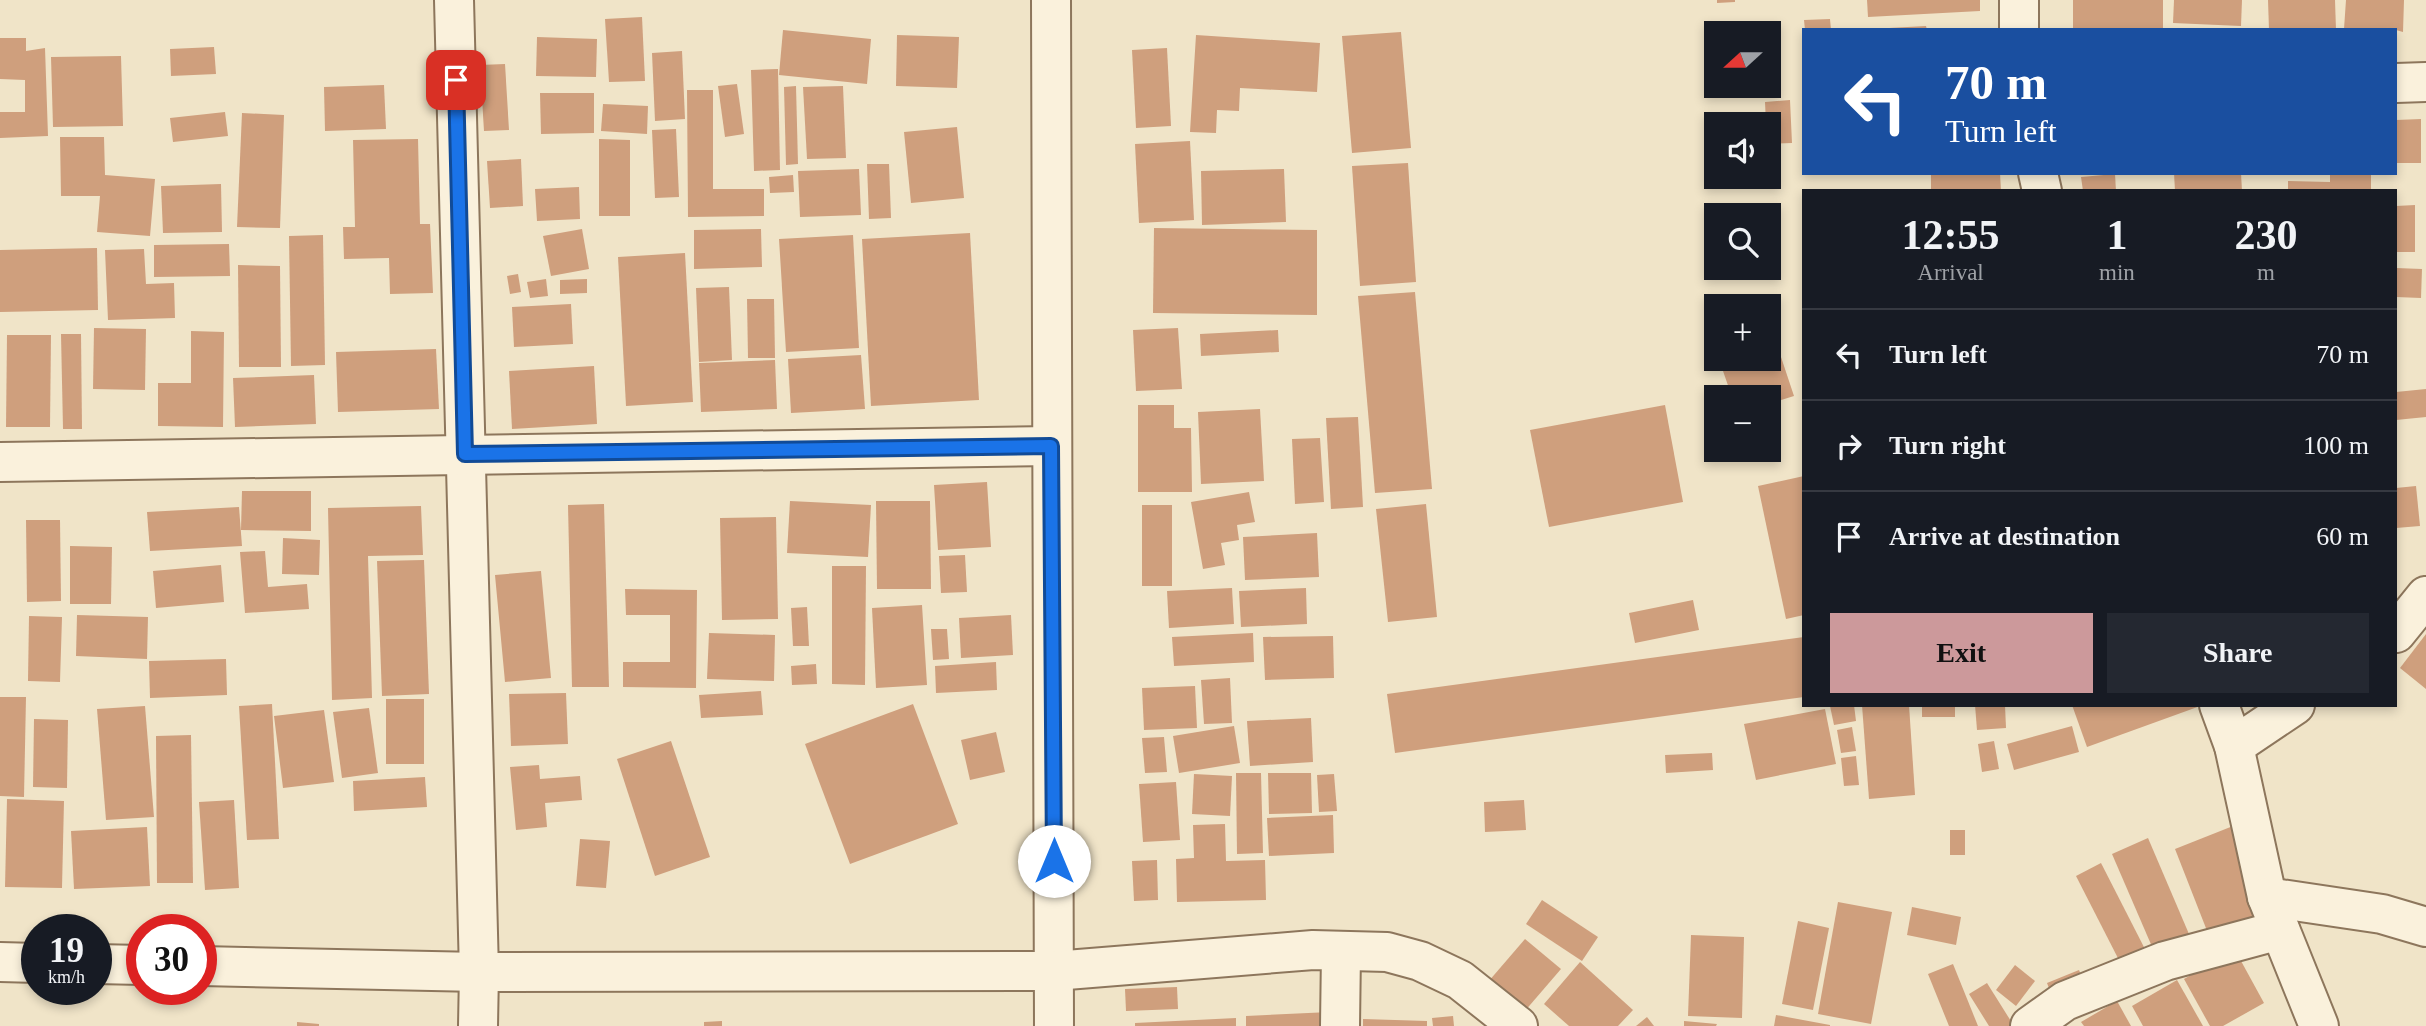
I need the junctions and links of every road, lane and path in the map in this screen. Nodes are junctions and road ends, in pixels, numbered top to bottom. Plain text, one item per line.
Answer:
1 (454, 0) edge
2 (1051, 0) edge
3 (2019, 0) edge
4 (2020, 28) edge
5 (2426, 82) edge
6 (2397, 83) edge
7 (1051, 446) junction
8 (465, 454) junction
9 (0, 462) edge
10 (2426, 596) edge
11 (2397, 632) edge
12 (2220, 707) edge
13 (2292, 707) edge
14 (2234, 746) junction
15 (2273, 913) junction
16 (2426, 927) edge
17 (1341, 952) junction
18 (0, 962) edge
19 (21, 963) edge
20 (217, 967) edge
21 (1054, 971) junction
22 (479, 972) junction
23 (478, 1026) edge
24 (1054, 1026) edge
25 (1340, 1026) edge
26 (1518, 1026) edge
27 (2030, 1026) edge
28 (2319, 1026) edge

1 - 8 street
2 - 7 street
3 - 4 street
5 - 6 street
7 - 8 street
7 - 21 street
8 - 9 street
8 - 22 street
10 - 11 street
12 - 14 street
13 - 14 street
14 - 15 street
15 - 16 street
15 - 27 street
15 - 28 street
17 - 21 street
17 - 25 street
17 - 26 street
18 - 19 street
20 - 22 street
21 - 22 street
21 - 24 street
22 - 23 street

